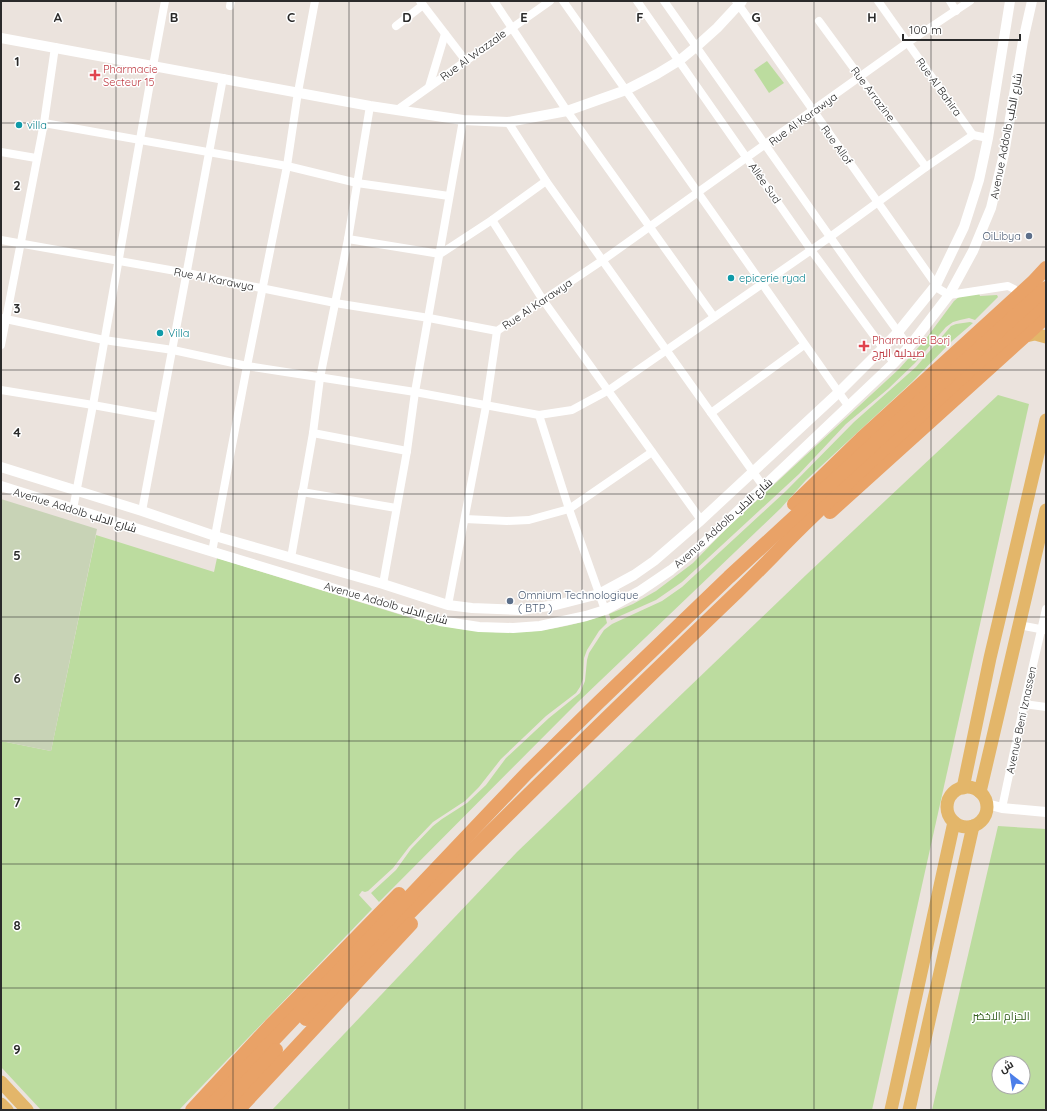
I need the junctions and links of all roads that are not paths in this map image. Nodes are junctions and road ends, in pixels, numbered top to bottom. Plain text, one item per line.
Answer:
1 (166, 1) edge
2 (314, 1) edge
3 (494, 1) edge
4 (550, 1) edge
5 (563, 1) edge
6 (637, 1) edge
7 (664, 1) edge
8 (878, 1) edge
9 (950, 1) edge
10 (970, 1) edge
11 (1010, 1) edge
12 (1032, 1) edge
13 (739, 2) edge
14 (422, 3) edge
15 (956, 11) junction
16 (819, 21) dead end
17 (396, 26) dead end
18 (512, 27) junction
19 (445, 34) junction
20 (1, 38) edge
21 (907, 44) junction
22 (696, 46) junction
23 (55, 47) junction
24 (680, 60) junction
25 (466, 61) junction
26 (152, 66) junction
27 (860, 77) junction
28 (223, 78) junction
29 (429, 86) junction
30 (626, 90) junction
31 (298, 92) junction
32 (370, 106) junction
33 (397, 110) junction
34 (567, 111) junction
35 (813, 112) junction
36 (463, 120) junction
37 (508, 122) junction
38 (44, 123) junction
39 (973, 135) junction
40 (988, 138) junction
41 (140, 140) junction
42 (766, 145) junction
43 (1, 152) edge
44 (210, 153) junction
45 (36, 158) junction
46 (747, 158) junction
47 (287, 166) junction
48 (926, 167) junction
49 (546, 181) junction
50 (358, 183) junction
51 (698, 192) junction
52 (449, 196) junction
53 (878, 202) junction
54 (492, 220) junction
55 (650, 226) junction
56 (830, 237) junction
57 (348, 239) junction
58 (1, 240) edge
59 (21, 244) junction
60 (811, 250) junction
61 (440, 254) junction
62 (603, 260) junction
63 (118, 261) junction
64 (1046, 268) edge
65 (188, 273) junction
66 (761, 284) junction
67 (936, 285) junction
68 (262, 288) junction
69 (1046, 288) edge
70 (1019, 294) junction
71 (949, 295) junction
72 (543, 300) junction
73 (1046, 301) edge
74 (335, 303) junction
75 (714, 317) junction
76 (1046, 317) edge
77 (429, 318) junction
78 (3, 319) edge
79 (497, 331) junction
80 (898, 332) junction
81 (1026, 336) junction
82 (1046, 337) edge
83 (104, 340) junction
84 (1, 344) edge
85 (804, 345) junction
86 (909, 347) junction
87 (883, 348) junction
88 (173, 350) junction
89 (666, 351) junction
90 (894, 363) junction
91 (247, 366) junction
92 (320, 378) junction
93 (1, 390) edge
94 (608, 390) junction
95 (415, 392) junction
96 (838, 393) junction
97 (93, 405) junction
98 (486, 406) junction
99 (849, 407) junction
100 (711, 413) junction
101 (539, 415) junction
102 (159, 417) junction
103 (1046, 420) edge
104 (312, 434) junction
105 (406, 451) junction
106 (652, 452) junction
107 (1, 467) edge
108 (752, 472) junction
109 (1, 486) edge
110 (763, 486) junction
111 (77, 490) junction
112 (302, 492) junction
113 (396, 508) junction
114 (72, 509) junction
115 (569, 509) junction
116 (1046, 510) edge
117 (142, 511) junction
118 (465, 519) junction
119 (701, 520) junction
120 (215, 536) junction
121 (212, 552) junction
122 (291, 558) junction
123 (729, 577) junction
124 (382, 584) junction
125 (738, 590) junction
126 (599, 594) junction
127 (448, 605) junction
128 (1046, 609) edge
129 (605, 610) junction
130 (1019, 625) junction
131 (1044, 630) edge
132 (1024, 704) junction
133 (1046, 707) edge
134 (963, 788) junction
135 (980, 792) junction
136 (987, 804) junction
137 (1002, 808) junction
138 (1046, 812) edge
139 (481, 821) junction
140 (954, 822) junction
141 (973, 826) junction
142 (492, 832) junction
143 (1, 1082) edge
144 (1, 1104) edge
145 (7, 1110) edge
146 (27, 1110) edge
147 (192, 1110) edge
148 (207, 1110) edge
149 (221, 1110) edge
150 (238, 1110) edge
151 (891, 1110) edge
152 (909, 1110) edge

1 - 26 street
2 - 31 street
3 - 18 street
4 - 18 street, Rue Al Wazzale
5 - 30 street
6 - 24 street, Allée Sud
7 - 22 street, Allée Sud
8 - 21 street, Rue Al Bahira
9 - 15 street
10 - 15 street, Rue Al Karawya
11 - 40 street, Avenue Addolb شارع الدلب
12 - 71 street, Avenue Addolb شارع الدلب
13 - 22 street
13 - 35 street, Rue Allof
14 - 17 street
14 - 19 street
15 - 21 street, Rue Al Karawya
16 - 27 street, Rue Arrazine
18 - 25 street, Rue Al Wazzale
18 - 34 street
19 - 25 street
19 - 29 street
20 - 23 street
21 - 27 street, Rue Al Karawya
21 - 39 street, Rue Al Bahira
22 - 24 street
22 - 42 street, Allée Sud
23 - 26 street
23 - 38 street
24 - 30 street
24 - 46 street, Allée Sud
25 - 29 street, Rue Al Wazzale
26 - 28 street
26 - 41 street
27 - 35 street, Rue Al Karawya
27 - 48 street, Rue Arrazine
28 - 31 street
28 - 44 street
29 - 33 street, Rue Al Wazzale
30 - 34 street
30 - 51 street
31 - 32 street
31 - 47 street
32 - 33 street
32 - 50 street
33 - 36 street
34 - 37 street
34 - 55 street
35 - 42 street, Rue Al Karawya
35 - 53 street, Rue Allof
36 - 37 street
36 - 52 street
37 - 49 street
38 - 41 street
38 - 45 street
39 - 40 street
39 - 48 street
40 - 67 street, Avenue Addolb شارع الدلب
41 - 44 street
41 - 63 street
42 - 46 street, Rue Al Karawya
42 - 56 street, Allée Sud
43 - 45 street
44 - 47 street
44 - 65 street
45 - 59 street
46 - 51 street, Rue Al Karawya
46 - 60 street, Allée Sud
47 - 50 street
47 - 68 street
48 - 53 street
49 - 54 street
49 - 62 street
50 - 52 street
50 - 57 street
51 - 55 street, Rue Al Karawya
51 - 66 street
52 - 61 street
53 - 56 street
53 - 67 street, Rue Allof
54 - 61 street
54 - 72 street
55 - 62 street, Rue Al Karawya
55 - 75 street
56 - 60 street
56 - 80 street, Allée Sud
57 - 61 street
57 - 74 street
58 - 59 street, Rue Al Karawya
59 - 63 street, Rue Al Karawya
59 - 78 street
60 - 66 street
60 - 87 street, Allée Sud
61 - 77 street
62 - 72 street, Rue Al Karawya
62 - 89 street
63 - 65 street, Rue Al Karawya
63 - 83 street
64 - 70 highway
65 - 68 street, Rue Al Karawya
65 - 88 street
66 - 75 street
66 - 85 street
67 - 71 street, Rue Allof
67 - 80 street, Avenue Addolb شارع الدلب
68 - 74 street, Rue Al Karawya
68 - 91 street
69 - 123 highway
70 - 71 street
70 - 123 highway
71 - 86 street, Avenue Addolb شارع الدلب
72 - 79 street, Rue Al Karawya
72 - 94 street
73 - 125 highway
74 - 77 street, Rue Al Karawya
74 - 92 street
75 - 89 street
76 - 81 highway
77 - 79 street, Rue Al Karawya
77 - 95 street
78 - 83 street
78 - 84 street
79 - 98 street
80 - 86 street, Allée Sud
80 - 87 street, Avenue Addolb شارع الدلب
81 - 82 main road
81 - 125 highway
83 - 88 street
83 - 97 street
85 - 96 street
85 - 100 street
86 - 90 street, Avenue Addolb شارع الدلب
87 - 90 street, Allée Sud
87 - 96 street, Avenue Addolb شارع الدلب
88 - 91 street
88 - 102 street
89 - 94 street
89 - 100 street
90 - 99 street, Avenue Addolb شارع الدلب
91 - 92 street
91 - 120 street
92 - 95 street
92 - 104 street
93 - 97 street
94 - 101 street
94 - 106 street
95 - 98 street
95 - 105 street
96 - 99 street
96 - 108 street, Avenue Addolb شارع الدلب
97 - 102 street
97 - 111 street
98 - 101 street
98 - 118 street
99 - 110 street, Avenue Addolb شارع الدلب
100 - 108 street
101 - 115 street
102 - 117 street
103 - 134 main road
104 - 105 street
104 - 112 street
105 - 113 street
106 - 115 street
106 - 119 street
107 - 111 street, Avenue Addolb شارع الدلب
108 - 110 street
108 - 119 street, Avenue Addolb شارع الدلب
109 - 114 street, Avenue Addolb شارع الدلب
110 - 129 street, Avenue Addolb شارع الدلب
111 - 114 street
111 - 117 street, Avenue Addolb شارع الدلب
112 - 113 street
112 - 122 street
113 - 124 street
114 - 121 street, Avenue Addolb شارع الدلب
115 - 118 street
115 - 126 street
116 - 130 main road
117 - 120 street, Avenue Addolb شارع الدلب
118 - 127 street
119 - 126 street, Avenue Addolb شارع الدلب
120 - 121 street
120 - 122 street, Avenue Addolb شارع الدلب
121 - 129 street, Avenue Addolb شارع الدلب
122 - 124 street, Avenue Addolb شارع الدلب
123 - 139 highway
124 - 127 street, Avenue Addolb شارع الدلب
125 - 142 highway
126 - 127 street, Avenue Addolb شارع الدلب
126 - 129 street
128 - 131 street, Avenue Beni Iznassen
130 - 131 street
130 - 135 main road
131 - 132 street, Avenue Beni Iznassen
132 - 133 street
132 - 137 street, Avenue Beni Iznassen
134 - 135 main road
134 - 140 main road
135 - 136 main road
136 - 137 street
136 - 141 main road
137 - 138 street
139 - 147 highway
139 - 148 highway
140 - 141 main road
140 - 151 main road
141 - 152 main road
142 - 149 highway
142 - 150 highway
143 - 146 main road
144 - 145 main road

